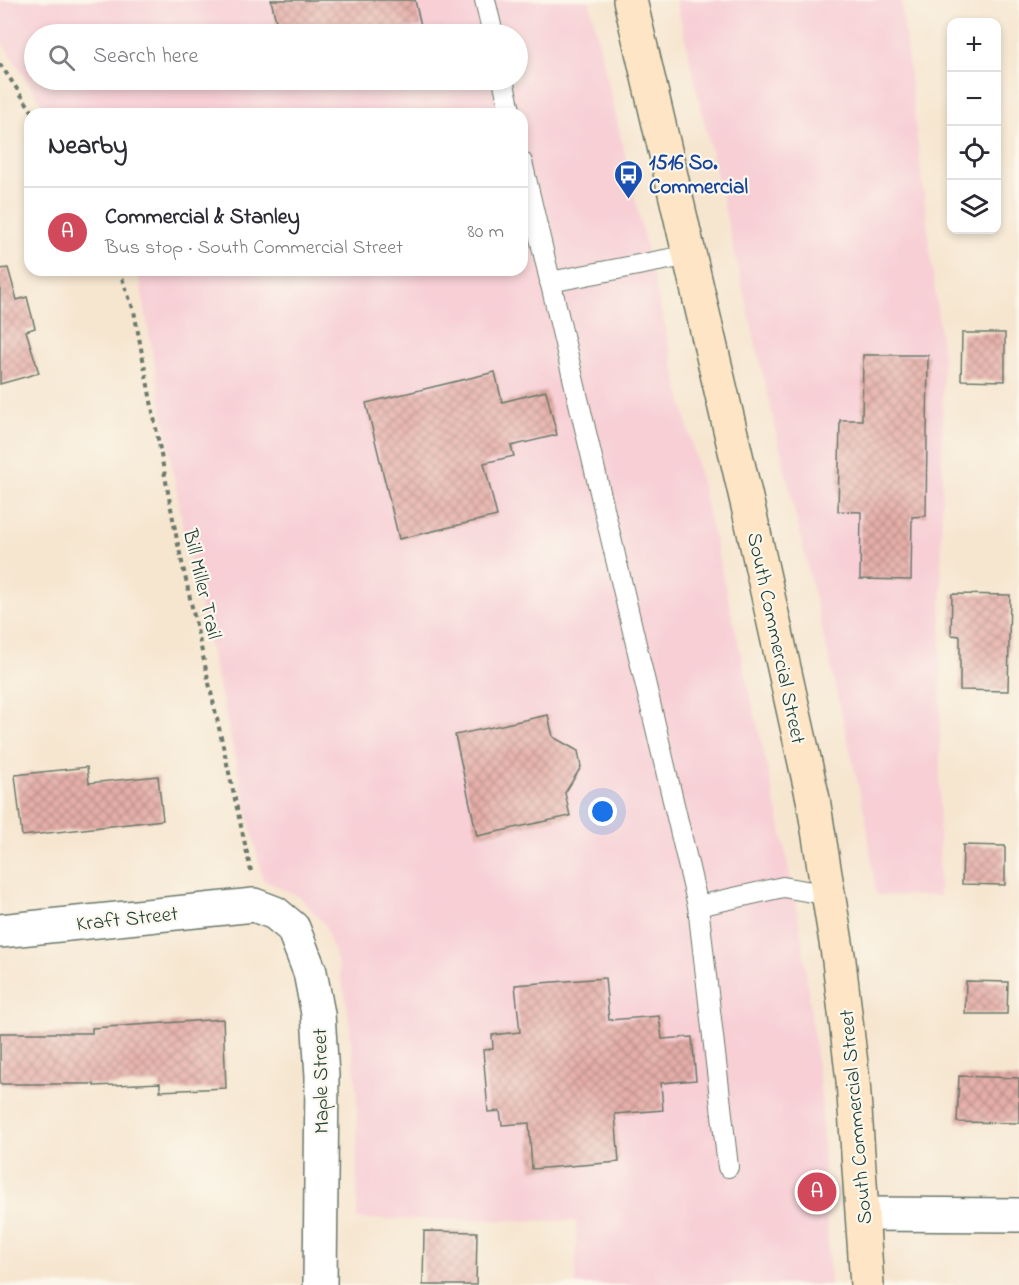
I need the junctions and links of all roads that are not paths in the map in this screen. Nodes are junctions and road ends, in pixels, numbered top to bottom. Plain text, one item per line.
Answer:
1 (485, 0) edge
2 (630, 0) edge
3 (491, 24) edge
4 (505, 90) edge
5 (510, 108) edge
6 (528, 188) edge
7 (690, 255) junction
8 (550, 282) junction
9 (829, 895) junction
10 (254, 905) joint
11 (698, 906) junction
12 (0, 931) edge
13 (728, 1167) dead end
14 (864, 1214) junction
15 (1019, 1215) edge
16 (320, 1285) edge
17 (867, 1285) edge

1 - 3 lane
2 - 7 main road, South Commercial Street
4 - 5 lane
6 - 8 lane
7 - 8 lane
7 - 9 main road, South Commercial Street
8 - 11 lane
9 - 11 lane
9 - 14 main road, South Commercial Street
10 - 12 street, Kraft Street
10 - 16 street, Maple Street
11 - 13 lane
14 - 15 street
14 - 17 main road, South Commercial Street

